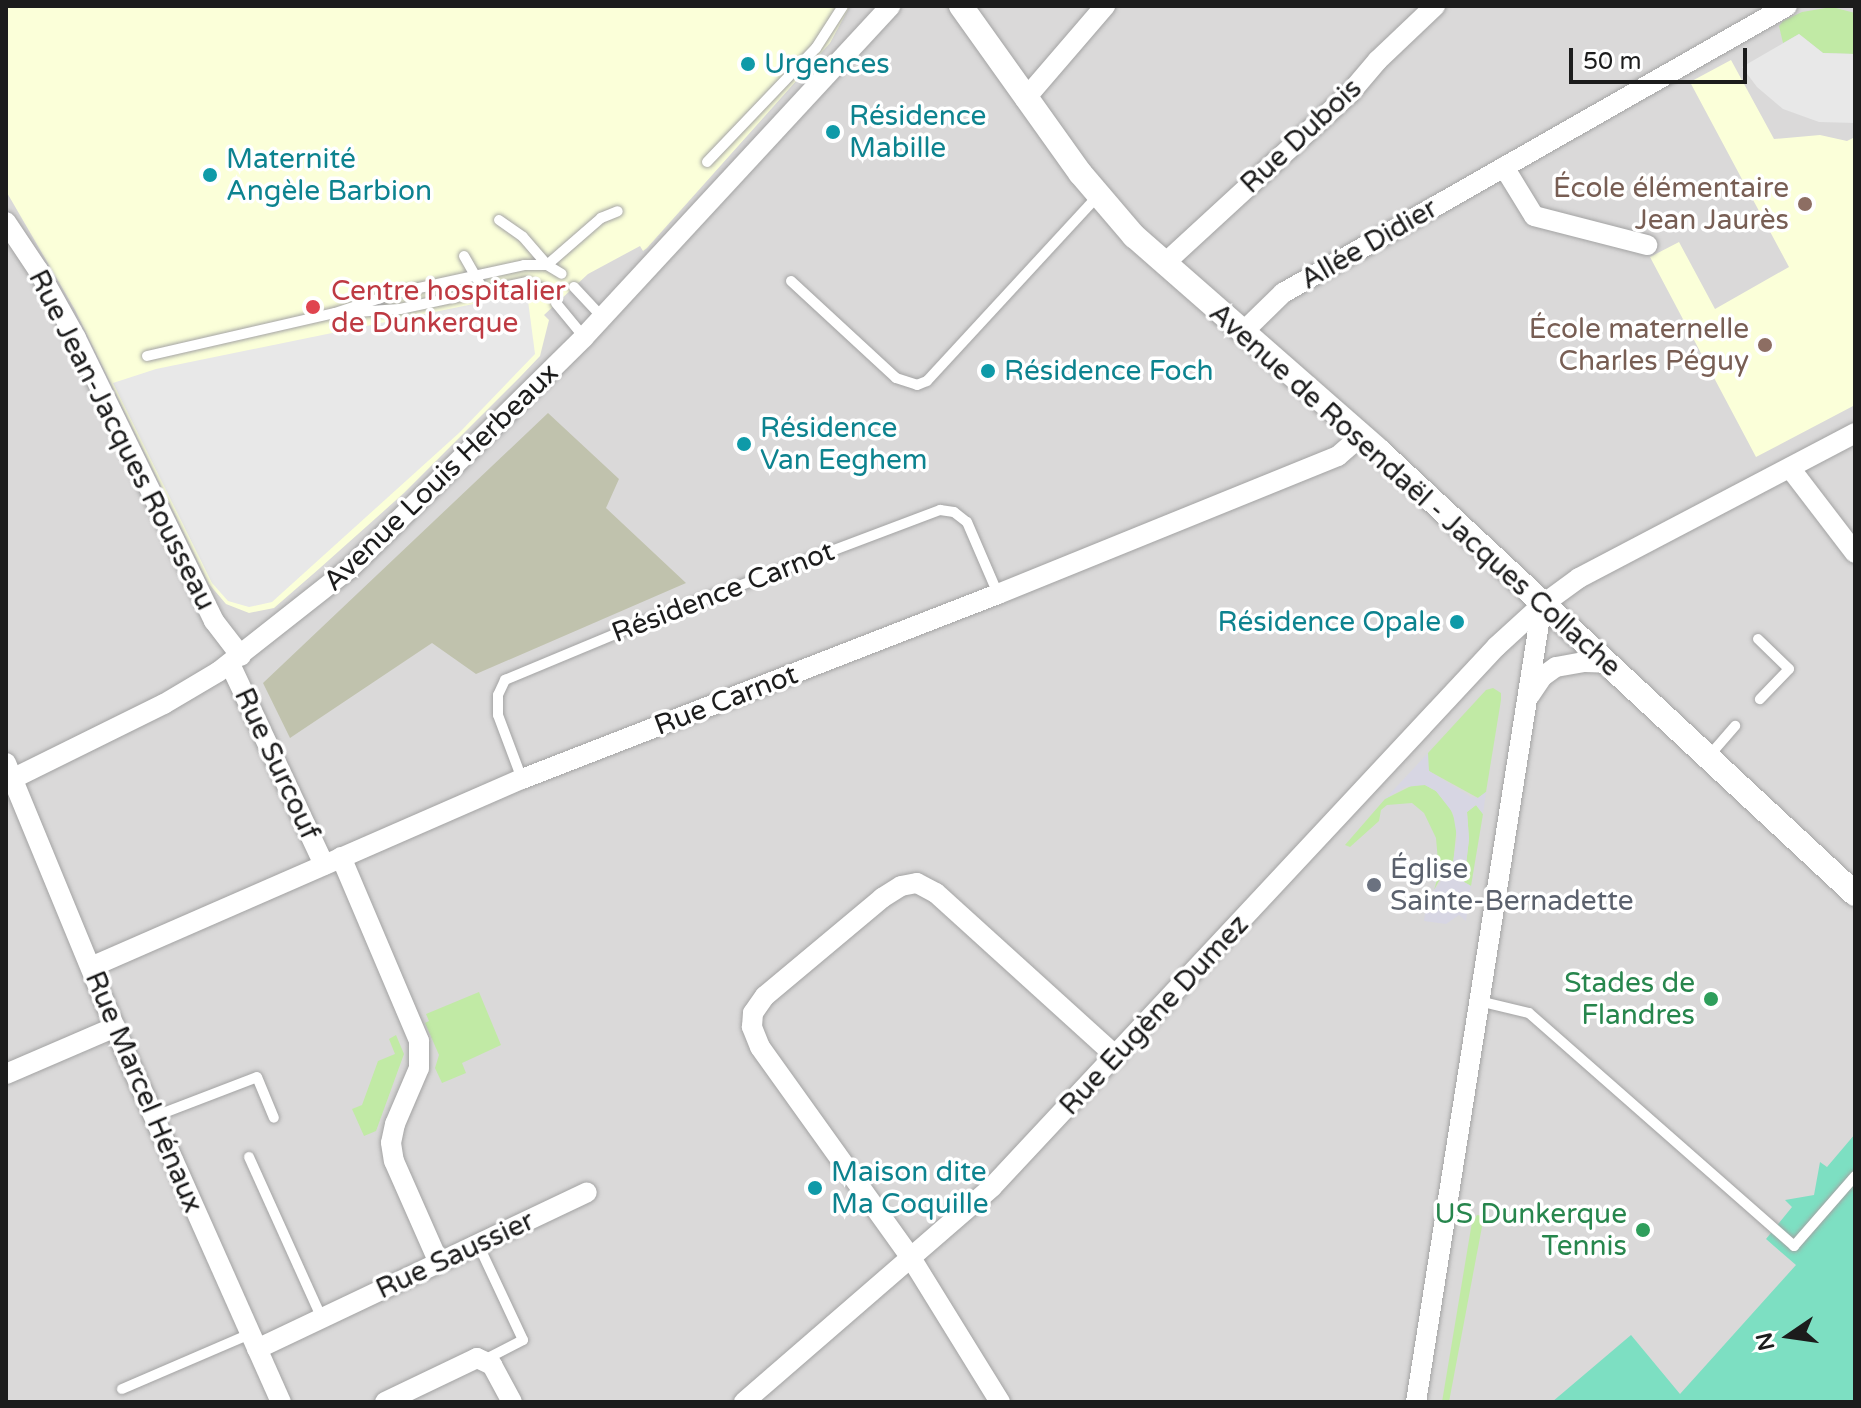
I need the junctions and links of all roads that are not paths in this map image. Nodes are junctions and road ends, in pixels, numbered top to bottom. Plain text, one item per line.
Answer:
1 (843, 6) edge
2 (950, 6) edge
3 (961, 6) edge
4 (1105, 6) edge
5 (1435, 6) edge
6 (1787, 6) edge
7 (883, 11) edge
8 (999, 64) junction
9 (1025, 99) junction
10 (707, 162) dead end
11 (1504, 167) junction
12 (1098, 196) junction
13 (618, 211) dead end
14 (499, 220) dead end
15 (6, 222) edge
16 (1647, 245) dead end
17 (464, 256) dead end
18 (1164, 264) junction
19 (547, 265) junction
20 (562, 274) dead end
21 (474, 276) junction
22 (791, 281) dead end
23 (574, 287) dead end
24 (545, 290) dead end
25 (484, 291) junction
26 (556, 303) dead end
27 (335, 313) junction
28 (603, 318) junction
29 (1243, 332) junction
30 (584, 337) junction
31 (147, 356) dead end
32 (1855, 433) edge
33 (1361, 436) junction
34 (1790, 468) junction
35 (1855, 553) edge
36 (998, 594) junction
37 (1542, 605) junction
38 (1758, 639) dead end
39 (236, 660) junction
40 (1608, 663) junction
41 (1760, 699) dead end
42 (1526, 702) junction
43 (1735, 726) dead end
44 (1707, 757) junction
45 (8, 775) edge
46 (522, 779) junction
47 (333, 861) junction
48 (1855, 894) edge
49 (91, 967) junction
50 (1479, 1001) junction
51 (115, 1027) junction
52 (1116, 1056) junction
53 (6, 1074) edge
54 (153, 1117) junction
55 (274, 1118) dead end
56 (249, 1157) dead end
57 (1855, 1176) edge
58 (587, 1192) dead end
59 (478, 1244) junction
60 (911, 1258) junction
61 (439, 1263) junction
62 (322, 1319) junction
63 (254, 1342) junction
64 (486, 1359) junction
65 (122, 1389) dead end
66 (281, 1402) edge
67 (385, 1402) edge
68 (512, 1402) edge
69 (744, 1402) edge
70 (1000, 1402) edge
71 (1416, 1402) edge

1 - 10 lane
2 - 8 street, Avenue de Rosendaël - Jacques Collache
3 - 8 street, Avenue de Rosendaël - Jacques Collache
4 - 9 street
5 - 18 street, Rue Dubois
6 - 11 street, Allée Didier
7 - 28 street, Avenue Louis Herbeaux
8 - 9 street, Avenue de Rosendaël - Jacques Collache
9 - 12 street, Avenue de Rosendaël - Jacques Collache
11 - 16 street
11 - 29 street, Allée Didier
12 - 18 street, Avenue de Rosendaël - Jacques Collache
12 - 22 lane
13 - 19 lane
14 - 19 lane
15 - 39 street, Rue Jean-Jacques Rousseau
17 - 21 lane
18 - 29 street, Avenue de Rosendaël - Jacques Collache
19 - 20 lane
19 - 21 lane
21 - 25 lane
21 - 27 lane
23 - 28 lane
24 - 25 lane
25 - 27 lane
26 - 30 lane
27 - 31 lane
28 - 30 street, Avenue Louis Herbeaux
29 - 33 street, Avenue de Rosendaël - Jacques Collache
30 - 39 street, Avenue Louis Herbeaux
32 - 34 street, Rue Eugène Dumez
33 - 36 street, Rue Carnot
33 - 37 street, Avenue de Rosendaël - Jacques Collache
34 - 35 street
34 - 37 street, Rue Eugène Dumez
36 - 46 street, Rue Carnot
36 - 46 lane, Résidence Carnot
37 - 40 street, Avenue de Rosendaël - Jacques Collache
37 - 42 street
37 - 52 street, Rue Eugène Dumez
38 - 41 lane
39 - 45 street, Avenue Louis Herbeaux
39 - 47 street, Rue Surcouf
40 - 42 street
40 - 44 street, Avenue de Rosendaël - Jacques Collache
42 - 50 street
43 - 44 lane
44 - 48 street, Avenue de Rosendaël - Jacques Collache
45 - 49 street, Rue Marcel Hénaux
46 - 47 street, Rue Carnot
47 - 49 street, Rue Carnot
47 - 61 street, Rue Surcouf
49 - 51 street, Rue Marcel Hénaux
50 - 57 lane
50 - 71 street
51 - 53 street
51 - 54 street, Rue Marcel Hénaux
52 - 60 street, Rue Eugène Dumez
52 - 60 street
54 - 55 lane
54 - 63 street, Rue Marcel Hénaux
56 - 62 lane
58 - 59 street, Rue Saussier
59 - 61 street, Rue Saussier
59 - 64 lane
60 - 69 street, Rue Eugène Dumez
60 - 70 street
61 - 62 street, Rue Saussier
62 - 63 street, Rue Saussier
63 - 65 lane
63 - 66 street, Rue Marcel Hénaux
64 - 67 street
64 - 68 street

